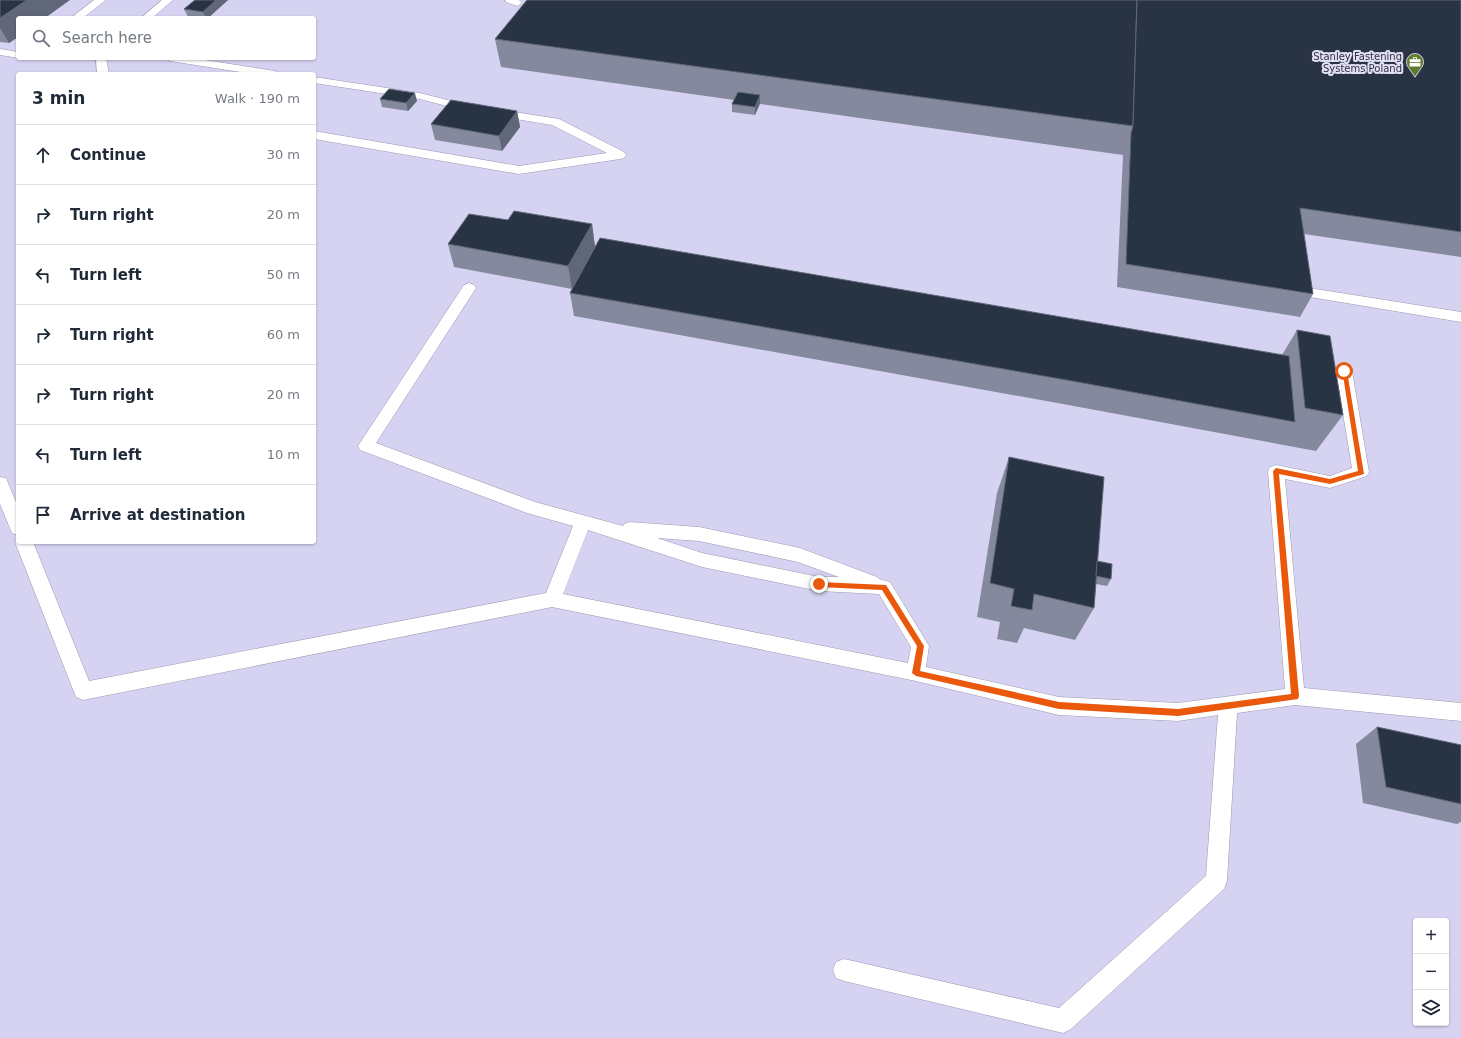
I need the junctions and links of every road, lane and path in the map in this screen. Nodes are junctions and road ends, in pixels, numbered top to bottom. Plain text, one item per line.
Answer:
1 (101, 0) edge
2 (168, 0) edge
3 (79, 16) edge
4 (148, 16) edge
5 (0, 52) edge
6 (16, 55) edge
7 (101, 60) edge
8 (183, 60) edge
9 (103, 72) edge
10 (262, 72) edge
11 (316, 80) edge
12 (316, 135) edge
13 (469, 288) dead end
14 (1309, 293) edge
15 (1461, 317) edge
16 (1344, 371) dead end
17 (0, 483) edge
18 (583, 522) junction
19 (16, 523) edge
20 (604, 527) junction
21 (25, 544) edge
22 (884, 587) junction
23 (552, 599) junction
24 (916, 673) junction
25 (1295, 696) junction
26 (1228, 706) junction
27 (1461, 712) edge
28 (844, 970) dead end

1 - 3 lane
2 - 4 lane
5 - 6 lane
7 - 9 lane
8 - 10 lane
11 - 12 lane
13 - 18 lane
14 - 15 lane
16 - 25 lane
17 - 19 lane
18 - 20 lane
18 - 23 lane
20 - 22 lane
20 - 22 lane
21 - 23 lane
22 - 24 lane
23 - 24 lane
24 - 26 lane
25 - 26 lane
25 - 27 lane
26 - 28 lane

